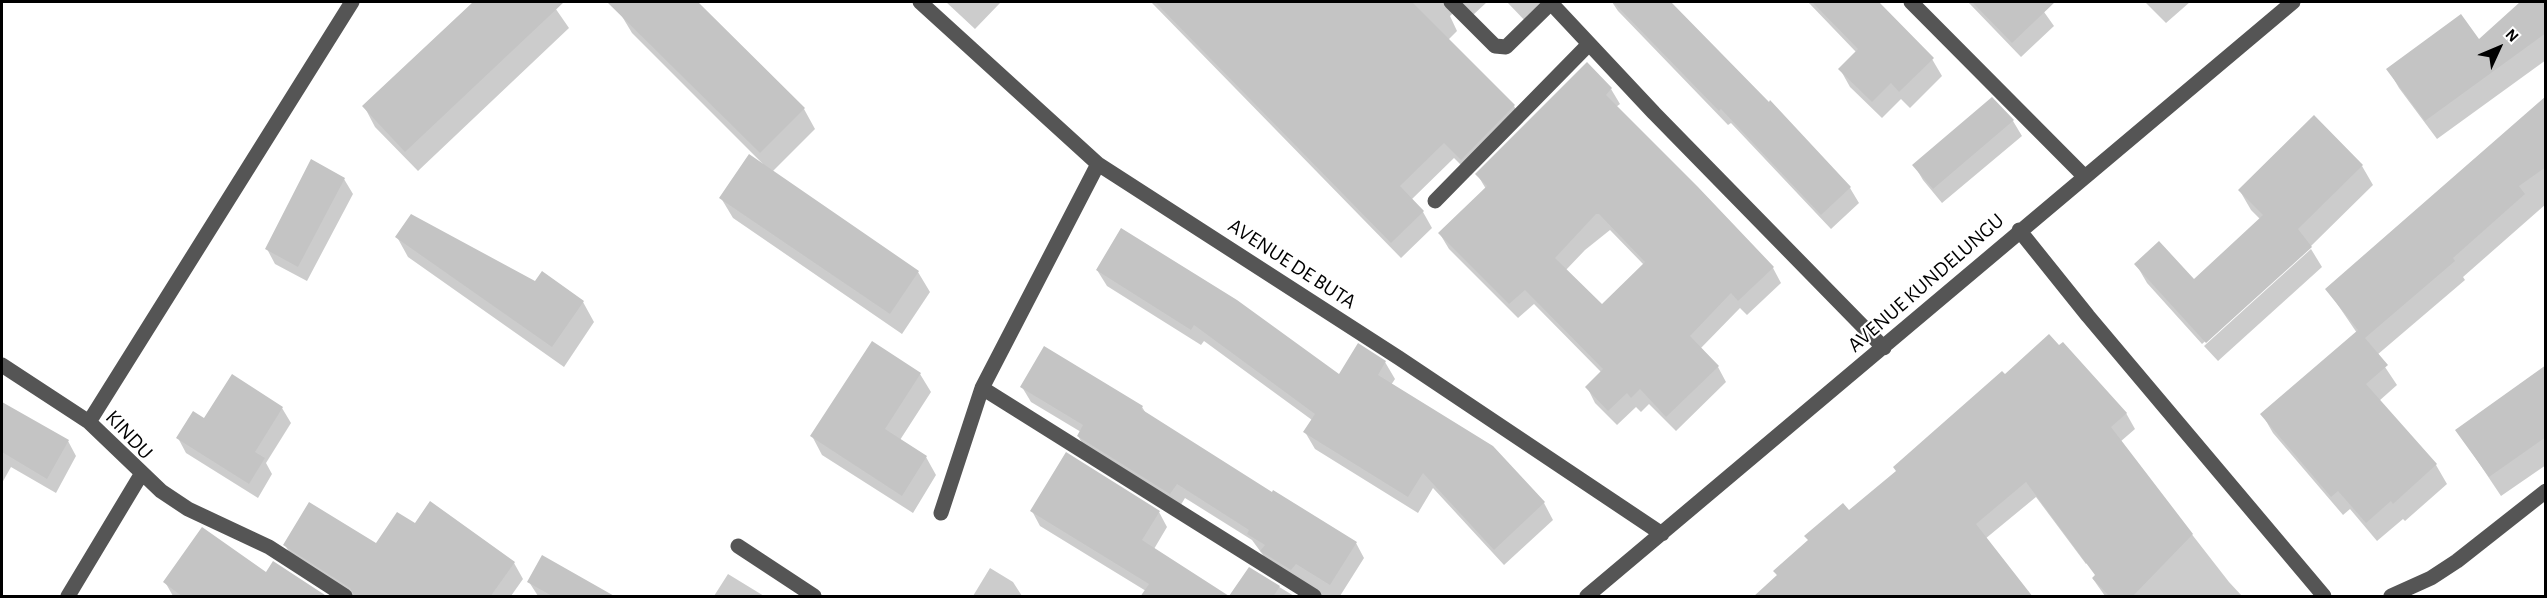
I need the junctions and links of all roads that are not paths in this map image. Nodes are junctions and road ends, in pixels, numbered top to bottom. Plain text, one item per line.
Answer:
1 (352, 2) edge
2 (920, 2) edge
3 (1450, 2) edge
4 (1551, 2) edge
5 (1911, 2) edge
6 (2293, 2) edge
7 (1589, 44) junction
8 (1098, 164) junction
9 (2084, 176) junction
10 (1435, 201) dead end
11 (2019, 230) junction
12 (1884, 348) junction
13 (2, 365) edge
14 (982, 388) junction
15 (89, 422) junction
16 (142, 473) junction
17 (2546, 491) edge
18 (941, 513) dead end
19 (1662, 534) junction
20 (738, 546) dead end
21 (68, 597) edge
22 (345, 597) edge
23 (814, 597) edge
24 (1314, 597) edge
25 (1587, 597) edge
26 (2324, 597) edge
27 (2391, 597) edge

1 - 15 street
2 - 8 street, AVENUE DE BUTA
3 - 4 street
4 - 7 street
5 - 9 street
6 - 9 street, AVENUE KUNDELUNGU
7 - 10 street
7 - 12 street
8 - 14 street
8 - 19 street, AVENUE DE BUTA
9 - 11 street, AVENUE KUNDELUNGU
11 - 12 street, AVENUE KUNDELUNGU
11 - 26 street
12 - 19 street, AVENUE KUNDELUNGU
13 - 15 street, KINDU
14 - 18 street
14 - 24 street
15 - 16 street, KINDU
16 - 21 street, KINDU
16 - 22 street
17 - 27 street
19 - 25 street, AVENUE KUNDELUNGU
20 - 23 street

